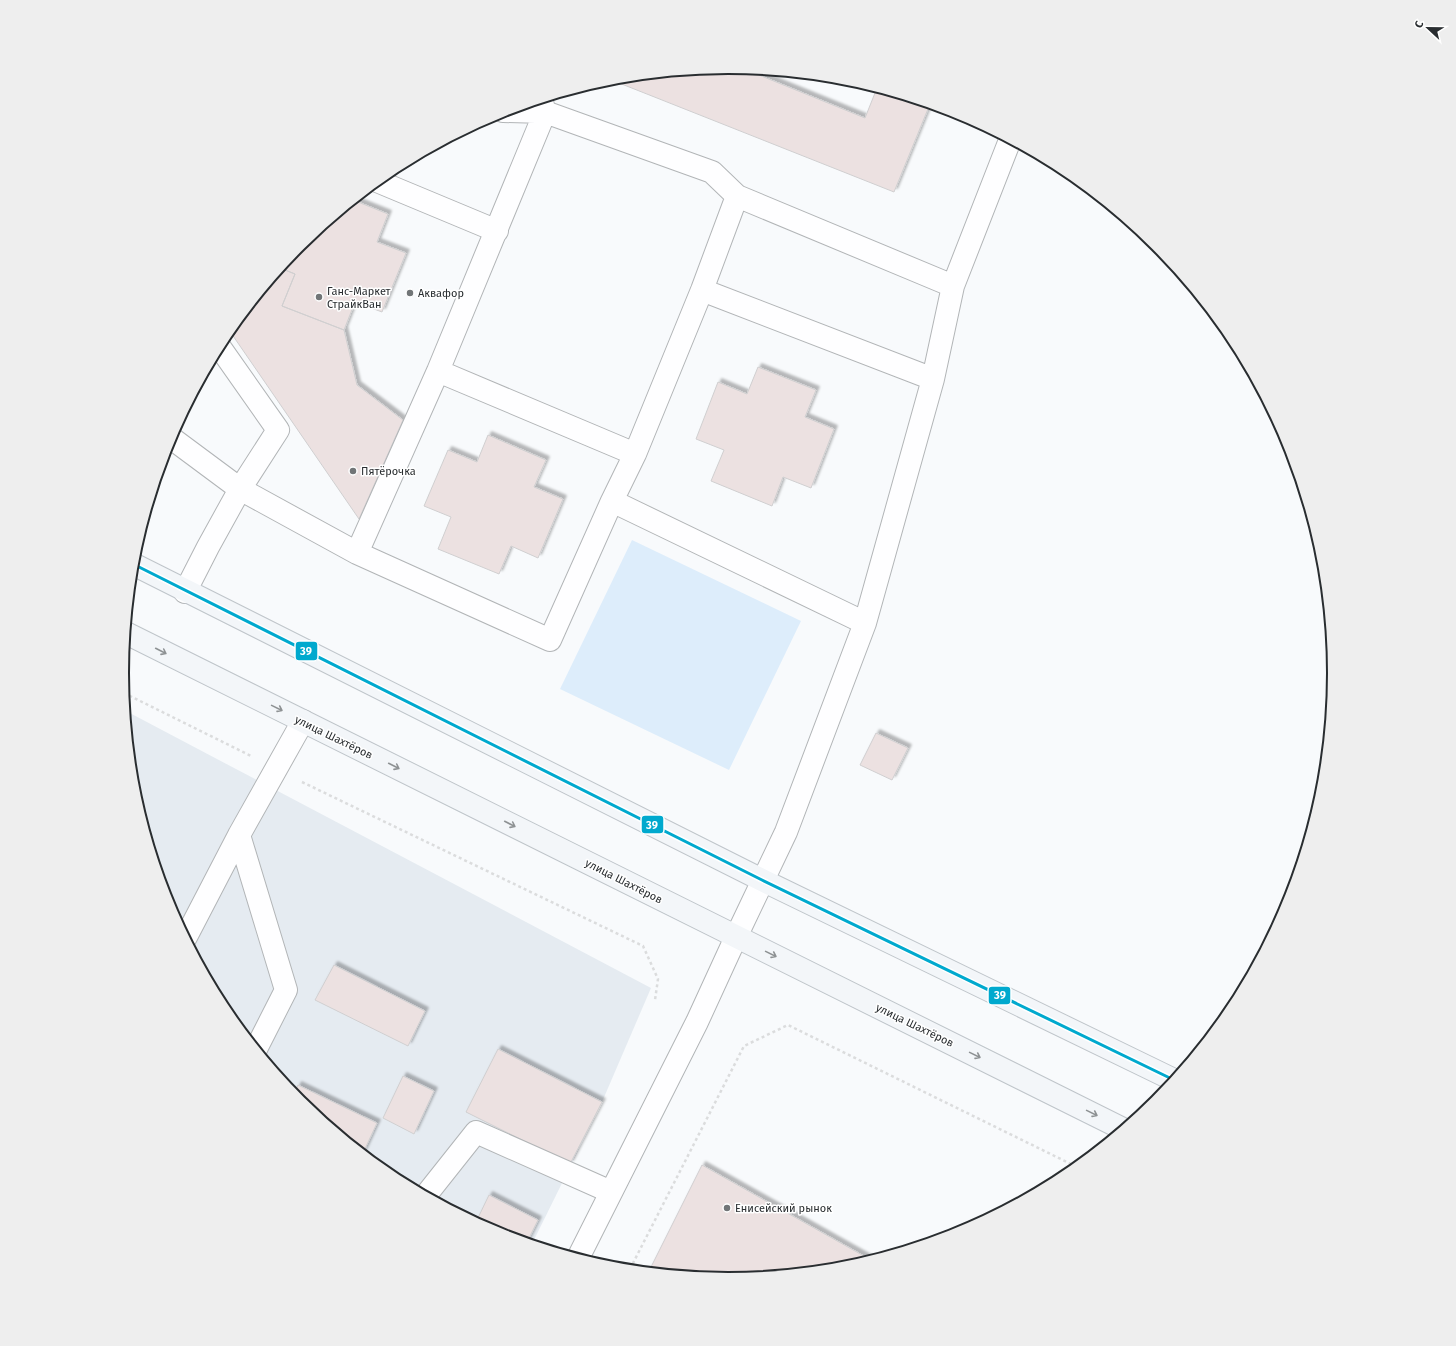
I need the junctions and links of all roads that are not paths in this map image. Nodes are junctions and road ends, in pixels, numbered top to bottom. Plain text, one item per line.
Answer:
1 (543, 106) edge
2 (531, 107) edge
3 (1008, 144) edge
4 (383, 184) edge
5 (737, 196) junction
6 (497, 231) junction
7 (953, 286) junction
8 (702, 290) junction
9 (223, 351) edge
10 (438, 371) junction
11 (933, 379) junction
12 (176, 442) edge
13 (635, 454) junction
14 (240, 489) junction
15 (612, 501) junction
16 (357, 553) junction
17 (139, 567) edge
18 (185, 592) junction
19 (865, 623) junction
20 (130, 635) edge
21 (303, 721) junction
22 (239, 835) junction
23 (762, 880) junction
24 (189, 933) edge
25 (736, 937) junction
26 (258, 1044) edge
27 (1169, 1078) edge
28 (1118, 1127) edge
29 (428, 1192) edge
30 (611, 1192) junction
31 (580, 1254) edge

1 - 2 street
1 - 5 street
1 - 6 street
3 - 7 street
4 - 6 street
5 - 7 street
5 - 8 street
6 - 10 street
7 - 11 street
8 - 11 street
8 - 13 street
9 - 14 street
10 - 13 street
10 - 16 street
11 - 19 street
12 - 14 street
13 - 15 street
14 - 16 street
14 - 18 street
15 - 16 street
15 - 19 street
17 - 18 main road
18 - 23 main road
19 - 23 street
20 -> 21 main road, улица Шахтёров
21 - 22 street
21 -> 25 main road, улица Шахтёров
22 - 24 street
22 - 26 street
23 - 25 street
23 - 27 main road
25 -> 28 main road, улица Шахтёров
25 - 30 street
29 - 30 street
30 - 31 street

